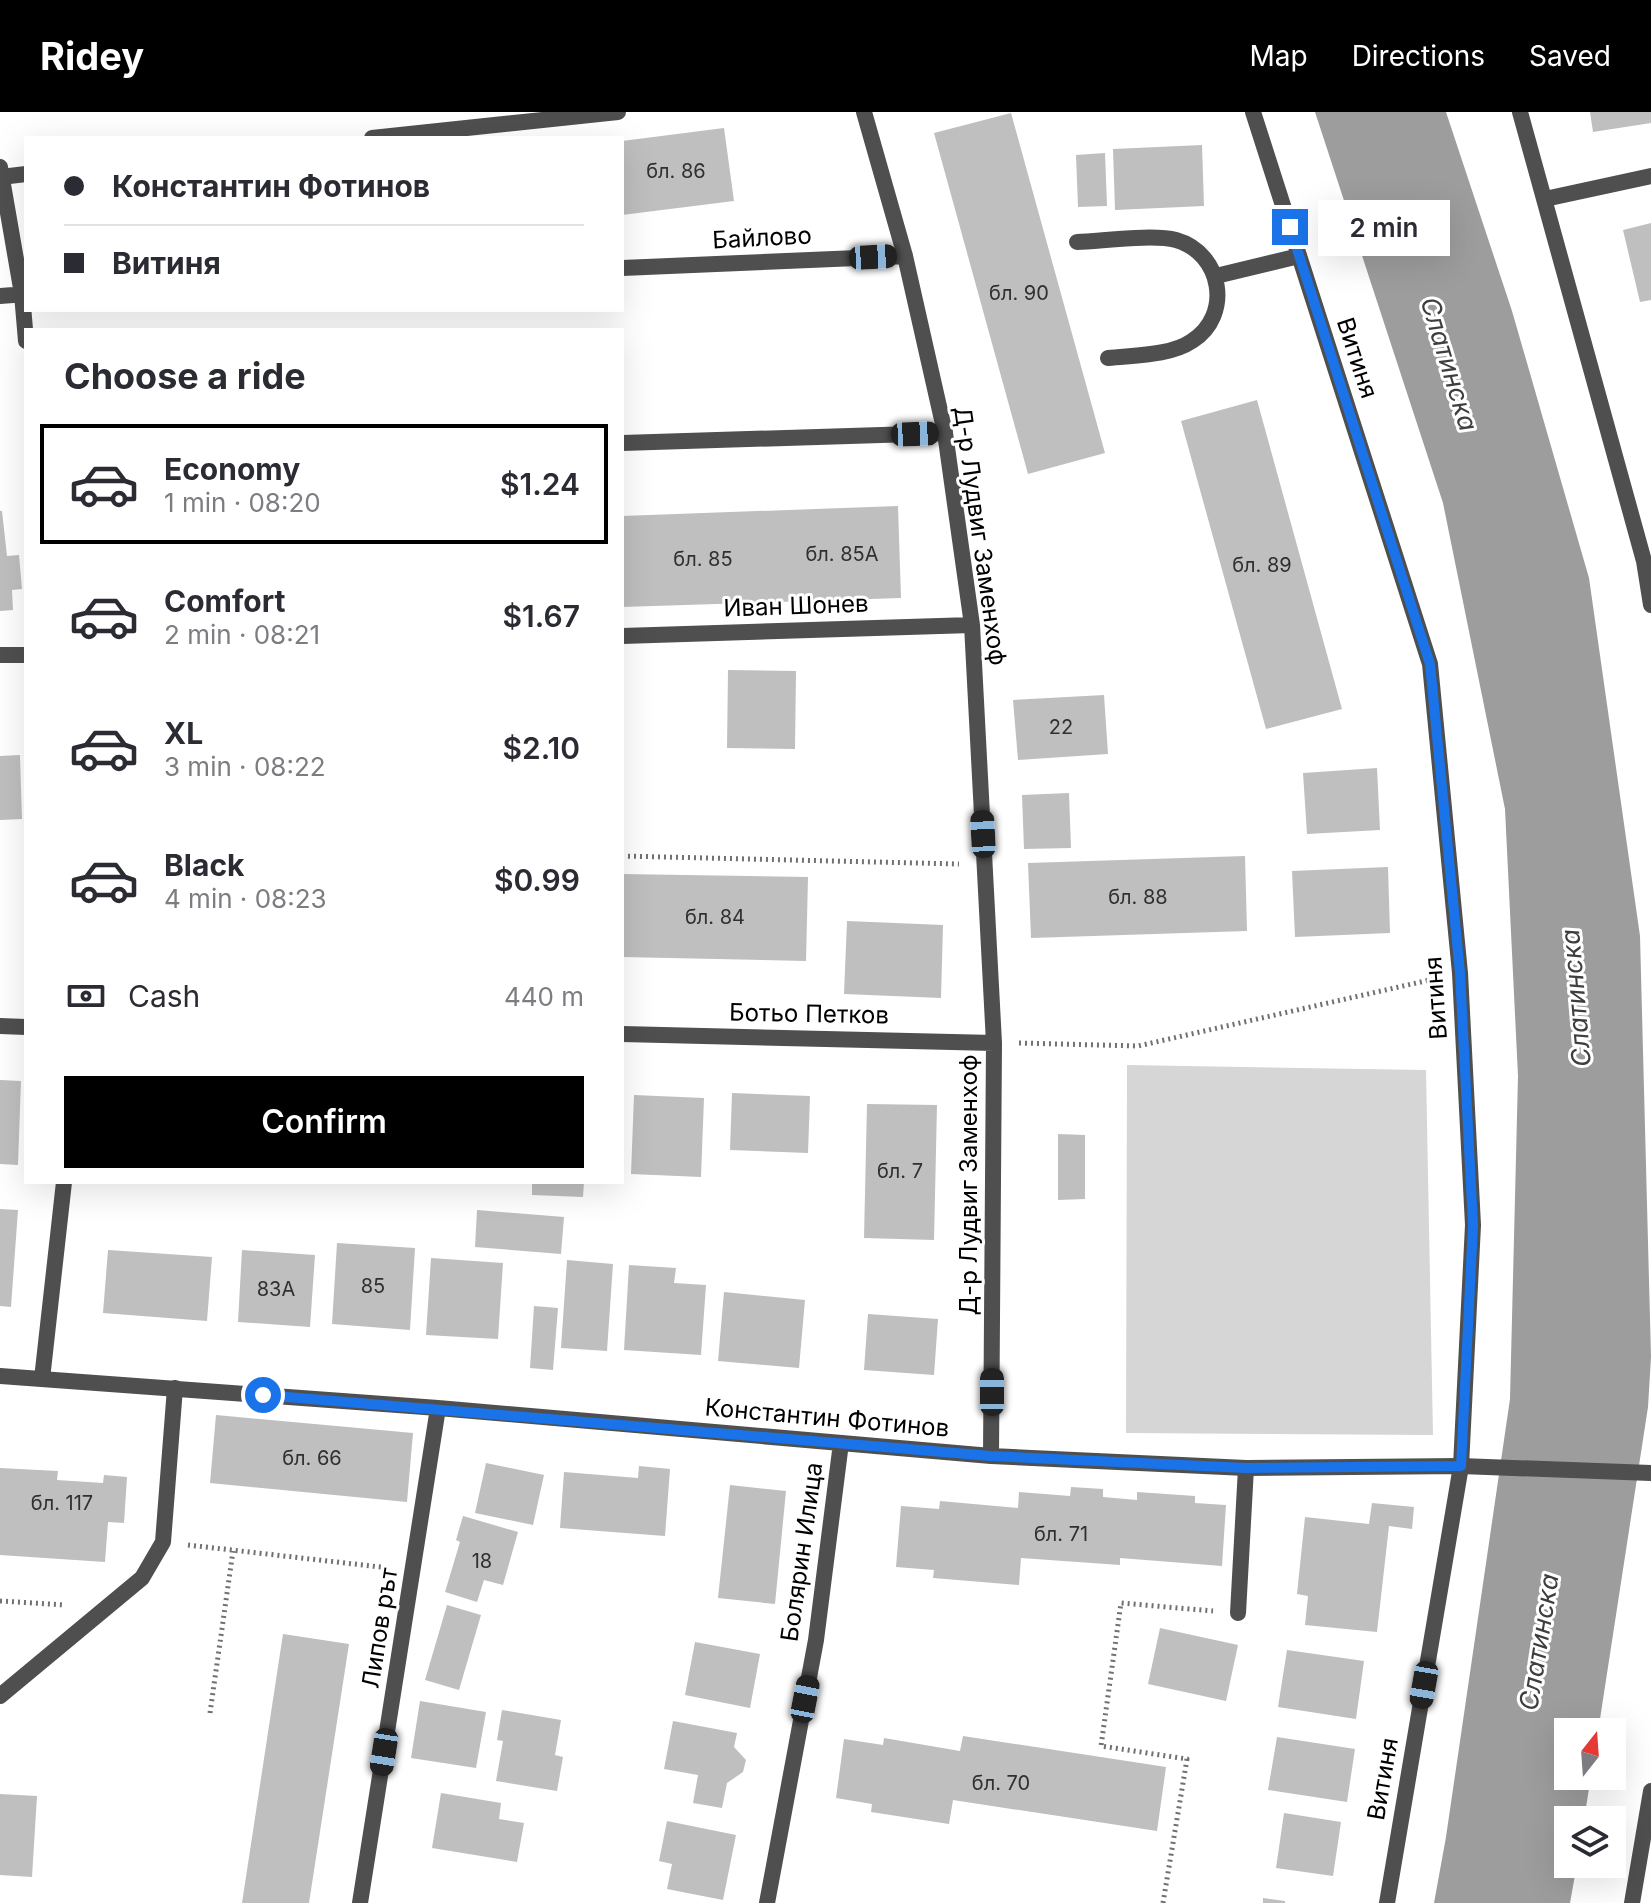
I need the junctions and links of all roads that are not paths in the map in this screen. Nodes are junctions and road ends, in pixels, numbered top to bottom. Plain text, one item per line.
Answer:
1 (618, 112) edge
2 (864, 112) edge
3 (1253, 112) edge
4 (1520, 112) edge
5 (391, 136) edge
6 (1, 172) edge
7 (24, 174) edge
8 (1651, 176) edge
9 (1545, 199) junction
10 (1077, 242) dead end
11 (905, 256) junction
12 (1299, 256) junction
13 (624, 268) edge
14 (1216, 276) junction
15 (24, 294) edge
16 (0, 296) edge
17 (1108, 358) dead end
18 (945, 433) junction
19 (624, 443) edge
20 (1648, 560) edge
21 (1651, 605) edge
22 (972, 625) junction
23 (624, 636) edge
24 (0, 655) edge
25 (24, 655) edge
26 (0, 1026) edge
27 (24, 1027) edge
28 (624, 1034) edge
29 (994, 1043) junction
30 (64, 1184) edge
31 (0, 1376) edge
32 (42, 1379) junction
33 (175, 1388) junction
34 (438, 1408) junction
35 (841, 1443) junction
36 (991, 1456) junction
37 (1461, 1466) junction
38 (1246, 1468) junction
39 (1650, 1473) edge
40 (1238, 1613) road end
41 (0, 1696) edge
42 (1651, 1791) edge
43 (360, 1903) edge
44 (767, 1903) edge
45 (1387, 1903) edge
46 (1632, 1903) edge

1 - 5 street
2 - 11 street, Д-р Лудвиг Заменхоф
3 - 12 street, Витиня
4 - 9 street
6 - 7 street
6 - 15 street
8 - 9 street
9 - 20 street
10 - 14 street
11 - 13 street, Байлово
11 - 18 street, Д-р Лудвиг Заменхоф
12 - 14 street
12 - 37 street, Витиня
14 - 17 street
15 - 16 street
18 - 19 street
18 - 22 street, Д-р Лудвиг Заменхоф
20 - 21 street
22 - 23 street, Иван Шонев
22 - 29 street, Д-р Лудвиг Заменхоф
24 - 25 street
26 - 27 street
28 - 29 street, Ботьо Петков
29 - 36 street, Д-р Лудвиг Заменхоф
30 - 32 street
31 - 32 street, Константин Фотинов
32 - 33 street, Константин Фотинов
33 - 34 street, Константин Фотинов
33 - 41 street
34 - 35 street, Константин Фотинов
34 - 43 street, Липов рът
35 - 36 street, Константин Фотинов
35 - 44 street, Болярин Илица
36 - 38 street, Константин Фотинов
37 - 38 street, Константин Фотинов
37 - 39 street, Константин Фотинов
37 - 45 street, Витиня
38 - 40 street
42 - 46 street

